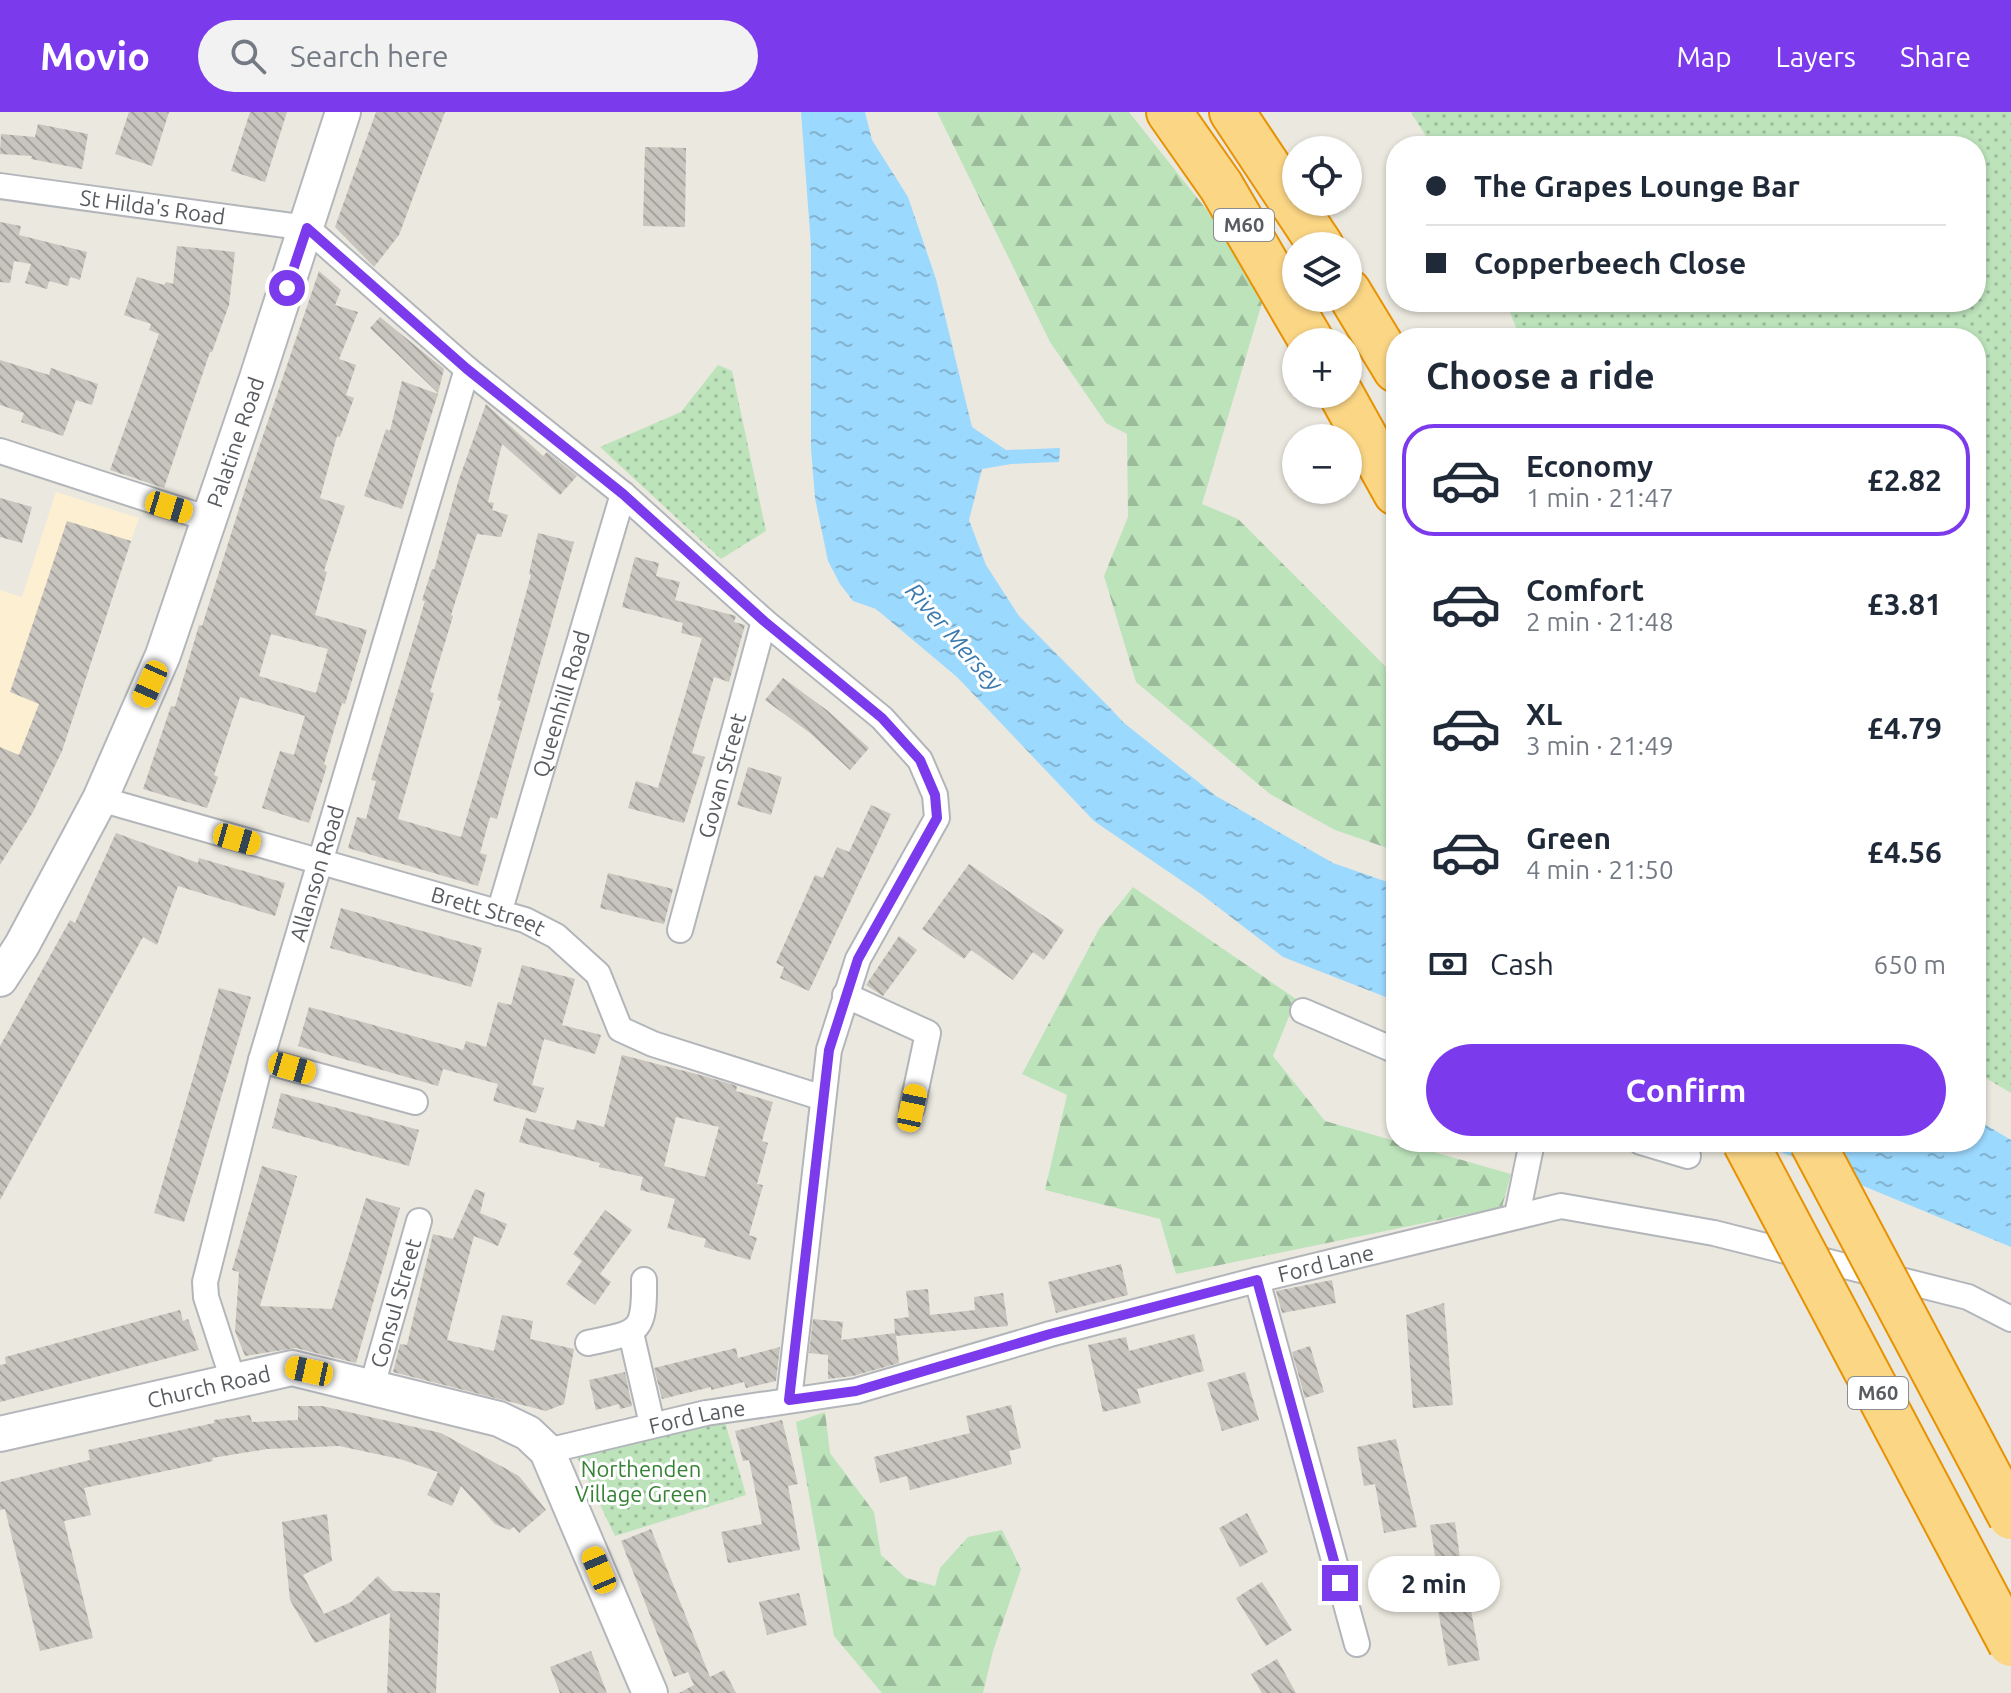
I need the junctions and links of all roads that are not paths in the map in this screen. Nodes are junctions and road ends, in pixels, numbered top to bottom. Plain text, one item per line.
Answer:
1 (343, 112) edge
2 (1169, 112) edge
3 (1232, 112) edge
4 (0, 186) edge
5 (307, 228) junction
6 (1312, 232) edge
7 (1361, 312) edge
8 (1304, 328) edge
9 (1386, 354) edge
10 (467, 369) junction
11 (1349, 408) edge
12 (0, 451) edge
13 (1386, 475) edge
14 (623, 494) junction
15 (209, 519) junction
16 (764, 621) junction
17 (100, 799) junction
18 (320, 862) junction
19 (499, 913) junction
20 (680, 930) dead end
21 (0, 979) edge
22 (845, 995) junction
23 (1303, 1011) dead end
24 (1386, 1047) edge
25 (261, 1060) junction
26 (823, 1098) junction
27 (415, 1102) dead end
28 (912, 1108) dead end
29 (1530, 1152) edge
30 (1675, 1152) edge
31 (1750, 1152) edge
32 (1817, 1152) edge
33 (1688, 1156) dead end
34 (1517, 1215) junction
35 (419, 1221) dead end
36 (644, 1280) dead end
37 (1257, 1280) junction
38 (2011, 1319) edge
39 (631, 1333) junction
40 (588, 1343) dead end
41 (233, 1380) junction
42 (372, 1386) junction
43 (789, 1400) junction
44 (652, 1424) junction
45 (0, 1434) edge
46 (547, 1451) junction
47 (2011, 1517) edge
48 (1357, 1644) dead end
49 (2011, 1644) edge
50 (650, 1693) edge

1 - 5 main road, Palatine Road
2 - 8 highway, M60
3 - 6 highway, M60
4 - 5 street, St Hilda's Road
5 - 10 street
5 - 15 main road, Palatine Road
7 - 9 highway
10 - 14 street
10 - 18 street, Allanson Road
11 - 13 highway
12 - 15 street
14 - 16 street
14 - 19 street, Queenhill Road
15 - 17 main road, Palatine Road
16 - 20 street, Govan Street
16 - 22 street
17 - 18 street, Brett Street
17 - 21 main road, Palatine Road
18 - 19 street, Brett Street
18 - 25 street, Allanson Road
19 - 26 street, Brett Street
22 - 26 street
22 - 28 street
23 - 24 street
25 - 27 street
25 - 41 street, Allanson Road
26 - 43 street
29 - 34 street
30 - 33 street
31 - 49 highway, M60, bridge
32 - 47 highway, M60, bridge
34 - 37 street, Ford Lane
34 - 38 street, Ford Lane
35 - 42 street, Consul Street
36 - 39 street
37 - 43 street, Ford Lane
37 - 48 street
39 - 40 street
39 - 44 street
41 - 42 main road, Church Road
41 - 45 main road, Church Road
42 - 46 main road, Church Road
43 - 44 street, Ford Lane
44 - 46 street, Ford Lane
46 - 50 main road

